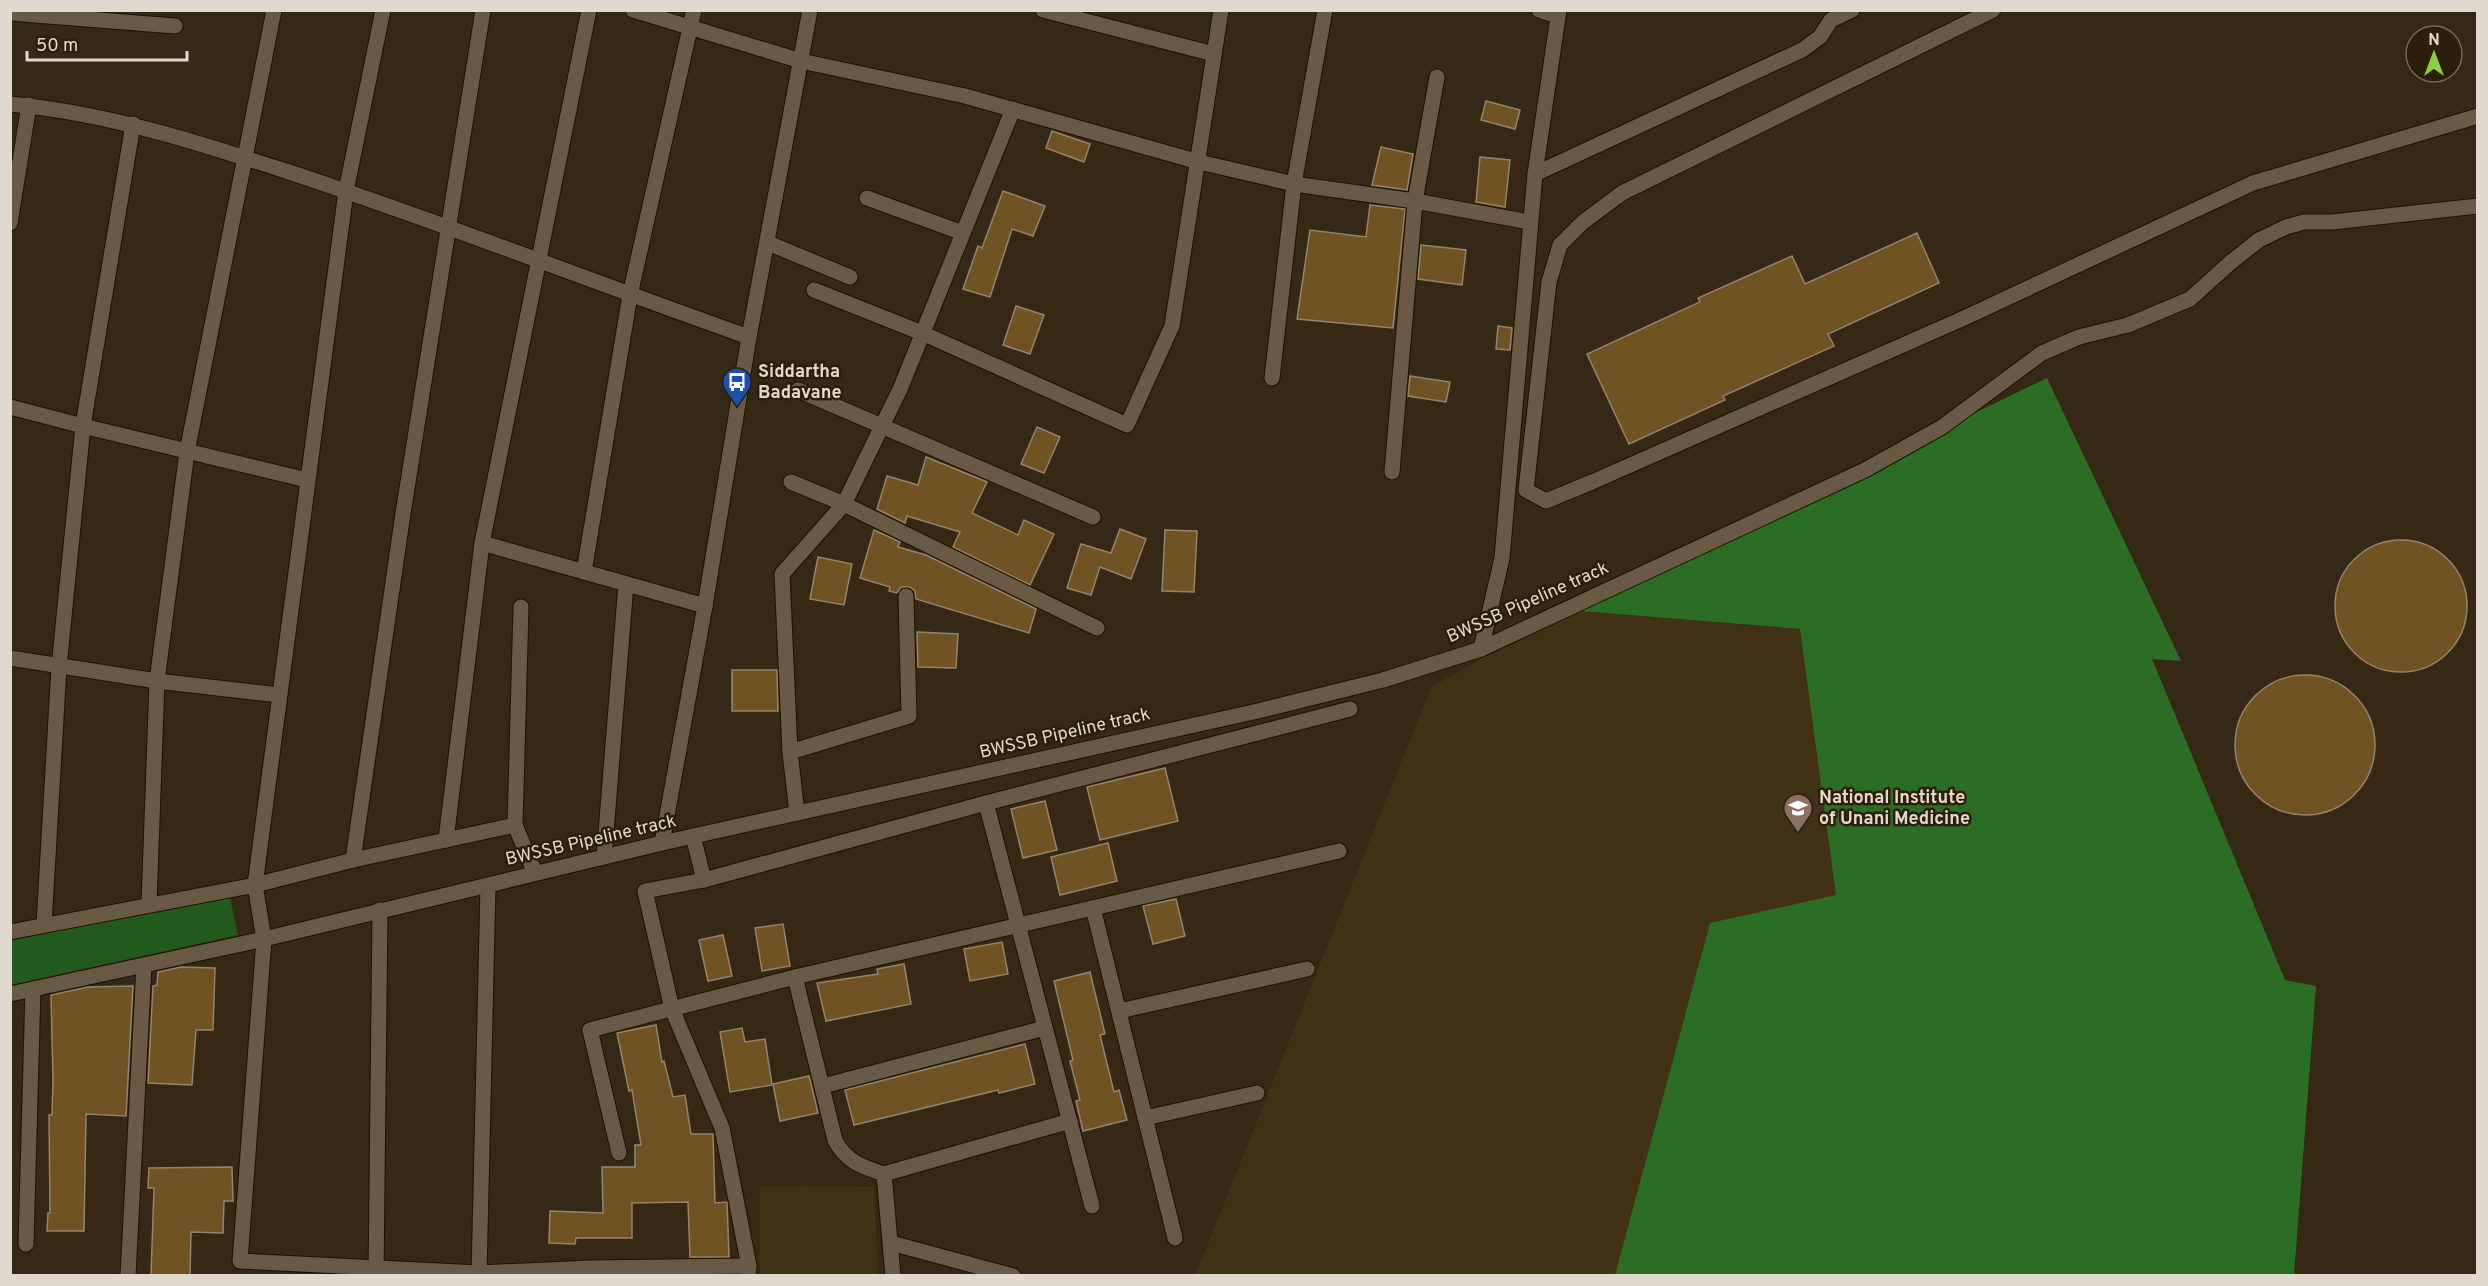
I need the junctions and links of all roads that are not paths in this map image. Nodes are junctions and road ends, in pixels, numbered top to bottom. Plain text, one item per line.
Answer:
1 (274, 10) edge
2 (383, 10) edge
3 (483, 10) edge
4 (589, 10) edge
5 (633, 10) edge
6 (693, 10) edge
7 (810, 10) edge
8 (1043, 10) edge
9 (1221, 10) edge
10 (1325, 10) edge
11 (1539, 10) edge
12 (1852, 10) edge
13 (1993, 10) edge
14 (10, 13) edge
15 (1559, 13) edge
16 (1831, 15) edge
17 (175, 26) dead end
18 (689, 29) junction
19 (1214, 54) junction
20 (801, 61) junction
21 (1437, 77) dead end
22 (10, 104) edge
23 (29, 105) junction
24 (1013, 109) junction
25 (2478, 116) edge
26 (134, 124) junction
27 (244, 158) junction
28 (1198, 162) junction
29 (1535, 174) junction
30 (1294, 184) junction
31 (346, 191) junction
32 (867, 198) dead end
33 (1415, 201) junction
34 (2478, 206) edge
35 (1530, 222) junction
36 (10, 223) edge
37 (448, 226) junction
38 (963, 233) junction
39 (768, 243) junction
40 (537, 260) junction
41 (850, 276) dead end
42 (814, 290) dead end
43 (630, 295) junction
44 (922, 333) junction
45 (749, 337) junction
46 (1272, 378) dead end
47 (798, 390) dead end
48 (10, 407) edge
49 (83, 426) junction
50 (883, 426) junction
51 (187, 452) junction
52 (1392, 472) dead end
53 (307, 480) junction
54 (791, 482) dead end
55 (844, 504) junction
56 (1093, 517) dead end
57 (482, 543) junction
58 (584, 572) junction
59 (626, 584) junction
60 (906, 596) dead end
61 (705, 606) junction
62 (521, 607) dead end
63 (1097, 628) dead end
64 (1481, 649) junction
65 (10, 658) edge
66 (59, 667) junction
67 (157, 681) junction
68 (279, 695) junction
69 (1350, 709) dead end
70 (790, 752) junction
71 (986, 803) junction
72 (797, 813) junction
73 (515, 825) junction
74 (693, 836) junction
75 (446, 840) junction
76 (662, 843) junction
77 (1339, 851) dead end
78 (604, 856) junction
79 (353, 860) junction
80 (535, 873) junction
81 (704, 880) junction
82 (255, 885) junction
83 (488, 885) junction
84 (149, 904) junction
85 (1093, 908) junction
86 (380, 910) junction
87 (44, 924) junction
88 (1019, 926) junction
89 (10, 932) edge
90 (264, 939) junction
91 (144, 965) junction
92 (1307, 969) dead end
93 (795, 977) junction
94 (33, 989) junction
95 (10, 994) edge
96 (672, 1009) junction
97 (1119, 1011) junction
98 (1045, 1028) junction
99 (823, 1086) junction
100 (1257, 1093) dead end
101 (1145, 1118) junction
102 (1070, 1121) junction
103 (619, 1153) dead end
104 (884, 1174) junction
105 (1092, 1206) dead end
106 (1175, 1238) dead end
107 (891, 1243) junction
108 (26, 1244) dead end
109 (377, 1271) edge
110 (748, 1271) edge
111 (479, 1274) edge
112 (128, 1275) edge
113 (893, 1275) edge
114 (1013, 1275) edge

1 - 27 street
2 - 31 street
3 - 37 street
4 - 40 street
5 - 18 street
6 - 18 street
7 - 20 street
8 - 19 street
9 - 19 street
10 - 30 street
11 - 15 street
12 - 16 street
13 - 25 street
14 - 17 street
15 - 29 street
16 - 29 street
18 - 20 street
18 - 43 street
19 - 28 street
20 - 24 street
20 - 39 street
21 - 33 street
22 - 23 street
23 - 26 street
23 - 36 street
24 - 28 street
24 - 38 street
26 - 27 street
26 - 49 street
27 - 31 street
27 - 51 street
28 - 30 street
28 - 44 street
29 - 35 street
30 - 33 street
30 - 46 street
31 - 37 street
31 - 53 street
32 - 38 street
33 - 35 street
33 - 52 street
34 - 64 street, BWSSB Pipeline track
35 - 64 street
37 - 40 street
37 - 79 street
38 - 44 street
39 - 41 street
39 - 45 street
40 - 43 street
40 - 57 street
42 - 44 street
43 - 45 street
43 - 58 street
44 - 50 street
45 - 61 street
47 - 50 street
48 - 49 street
49 - 51 street
49 - 66 street
50 - 55 street
50 - 56 street
51 - 53 street
51 - 67 street
53 - 68 street
54 - 55 street
55 - 63 street
55 - 70 street
57 - 58 street
57 - 75 street
58 - 59 street
59 - 61 street
59 - 78 street
60 - 70 street
61 - 76 street
62 - 73 street
64 - 72 street, BWSSB Pipeline track
65 - 66 street
66 - 67 street
66 - 87 street
67 - 68 street
67 - 84 street
68 - 82 street
69 - 71 street
70 - 72 street
71 - 81 street
71 - 88 street
72 - 74 street, BWSSB Pipeline track
73 - 75 street
73 - 80 street
74 - 76 street, BWSSB Pipeline track
74 - 81 street
75 - 79 street
76 - 78 street, BWSSB Pipeline track
77 - 85 street
78 - 80 street, BWSSB Pipeline track
79 - 82 street
80 - 83 street, BWSSB Pipeline track
81 - 96 street
82 - 84 street
82 - 90 street
83 - 86 street, BWSSB Pipeline track
83 - 111 street
84 - 87 street
85 - 88 street
85 - 97 street
86 - 90 street, BWSSB Pipeline track
86 - 109 street
87 - 89 street
88 - 93 street
88 - 98 street
90 - 91 street, BWSSB Pipeline track
90 - 109 street
91 - 94 street, BWSSB Pipeline track
91 - 112 street
92 - 97 street
93 - 96 street
93 - 99 street
94 - 95 street, BWSSB Pipeline track
94 - 108 street
96 - 103 street
96 - 110 street
97 - 101 street
98 - 99 street
98 - 102 street
99 - 104 street
100 - 101 street
101 - 106 street
102 - 104 street
102 - 105 street
104 - 107 street
107 - 113 street
107 - 114 street
109 - 111 street
110 - 111 street

